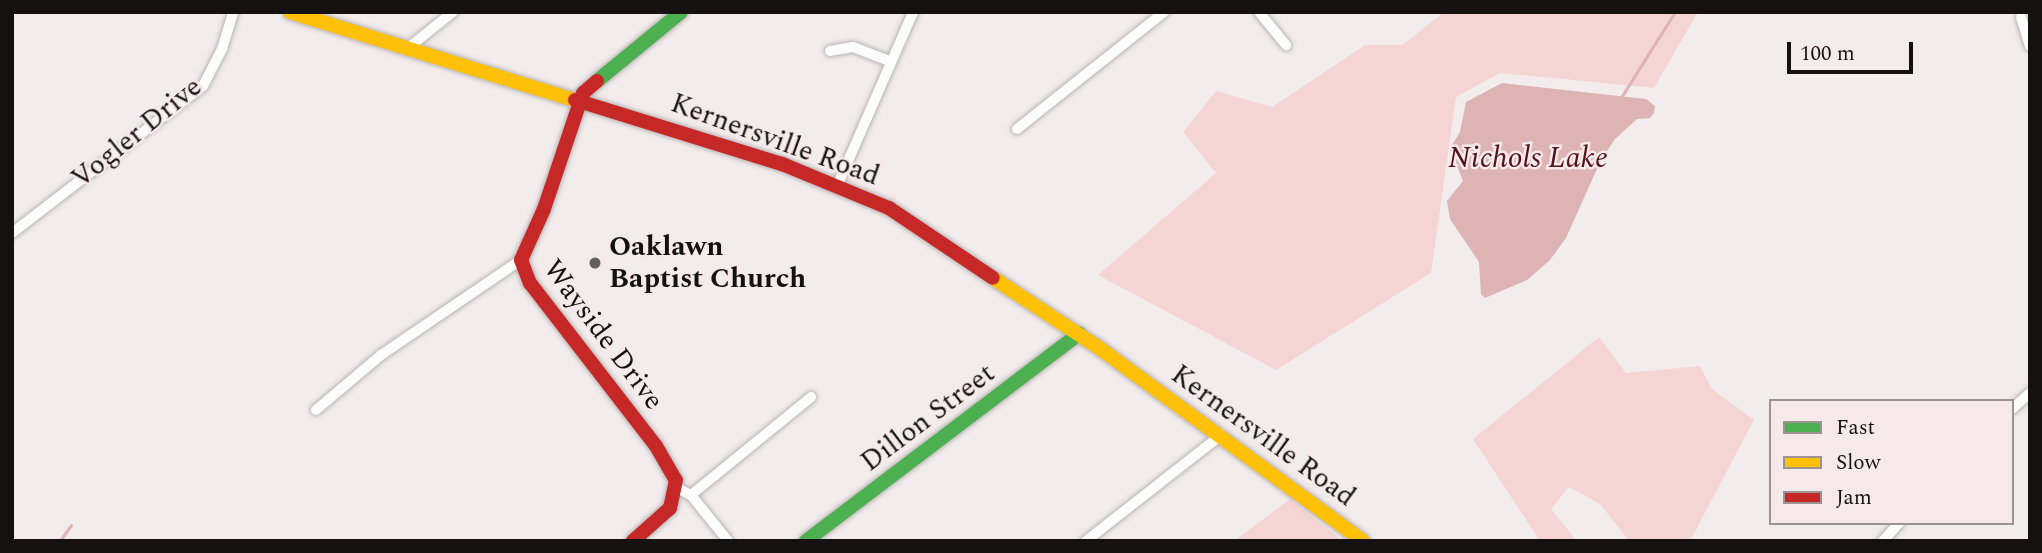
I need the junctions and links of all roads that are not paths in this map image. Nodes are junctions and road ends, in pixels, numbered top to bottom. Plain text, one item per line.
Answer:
1 (233, 12) edge
2 (290, 12) edge
3 (453, 12) edge
4 (681, 12) edge
5 (913, 12) edge
6 (1164, 12) edge
7 (1259, 12) edge
8 (2021, 17) dead end
9 (1286, 45) dead end
10 (2030, 46) edge
11 (408, 48) junction
12 (830, 51) dead end
13 (889, 61) junction
14 (580, 100) junction
15 (1017, 129) dead end
16 (838, 184) junction
17 (12, 233) edge
18 (521, 260) junction
19 (1079, 334) junction
20 (2030, 393) edge
21 (811, 397) dead end
22 (2014, 408) edge
23 (316, 410) dead end
24 (1221, 435) junction
25 (677, 488) junction
26 (691, 495) junction
27 (1897, 525) edge
28 (634, 541) edge
29 (728, 541) edge
30 (806, 541) edge
31 (1086, 541) edge
32 (1363, 541) edge
33 (1883, 541) edge

1 - 17 street, Vogler Drive
2 - 11 main road, Kernersville Road
3 - 11 street
4 - 14 main road
5 - 13 street
6 - 15 street
7 - 9 street
8 - 10 street
11 - 14 main road, Kernersville Road
12 - 13 street
13 - 16 street
14 - 16 main road, Kernersville Road
14 - 18 main road, Wayside Drive
16 - 19 main road, Kernersville Road
18 - 23 street
18 - 25 main road, Wayside Drive
19 - 24 main road, Kernersville Road
19 - 30 main road, Dillon Street
20 - 22 street
21 - 26 street
24 - 31 street
24 - 32 main road, Kernersville Road
25 - 26 street
25 - 28 main road
26 - 29 street
27 - 33 street

